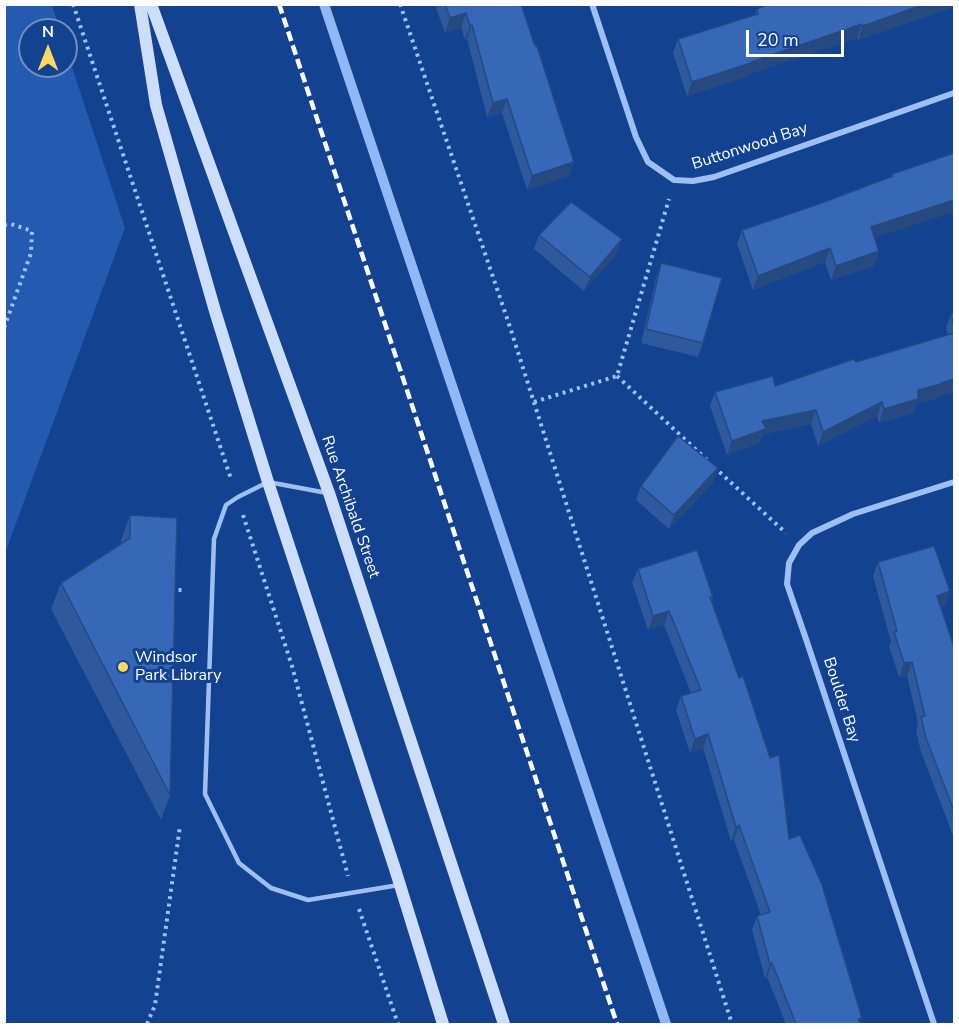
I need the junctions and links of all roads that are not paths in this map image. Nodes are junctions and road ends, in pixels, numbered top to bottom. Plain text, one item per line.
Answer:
1 (140, 4) edge
2 (151, 4) edge
3 (592, 4) edge
4 (954, 93) edge
5 (268, 482) junction
6 (954, 482) edge
7 (329, 494) junction
8 (399, 885) junction
9 (443, 1024) edge
10 (504, 1024) edge
11 (934, 1024) edge

1 - 5 main road
2 - 7 main road, Rue Archibald Street
3 - 4 street, Buttonwood Bay
5 - 7 lane
5 - 8 main road
5 - 8 lane
6 - 11 street, Boulder Bay
7 - 10 main road, Rue Archibald Street
8 - 9 main road

